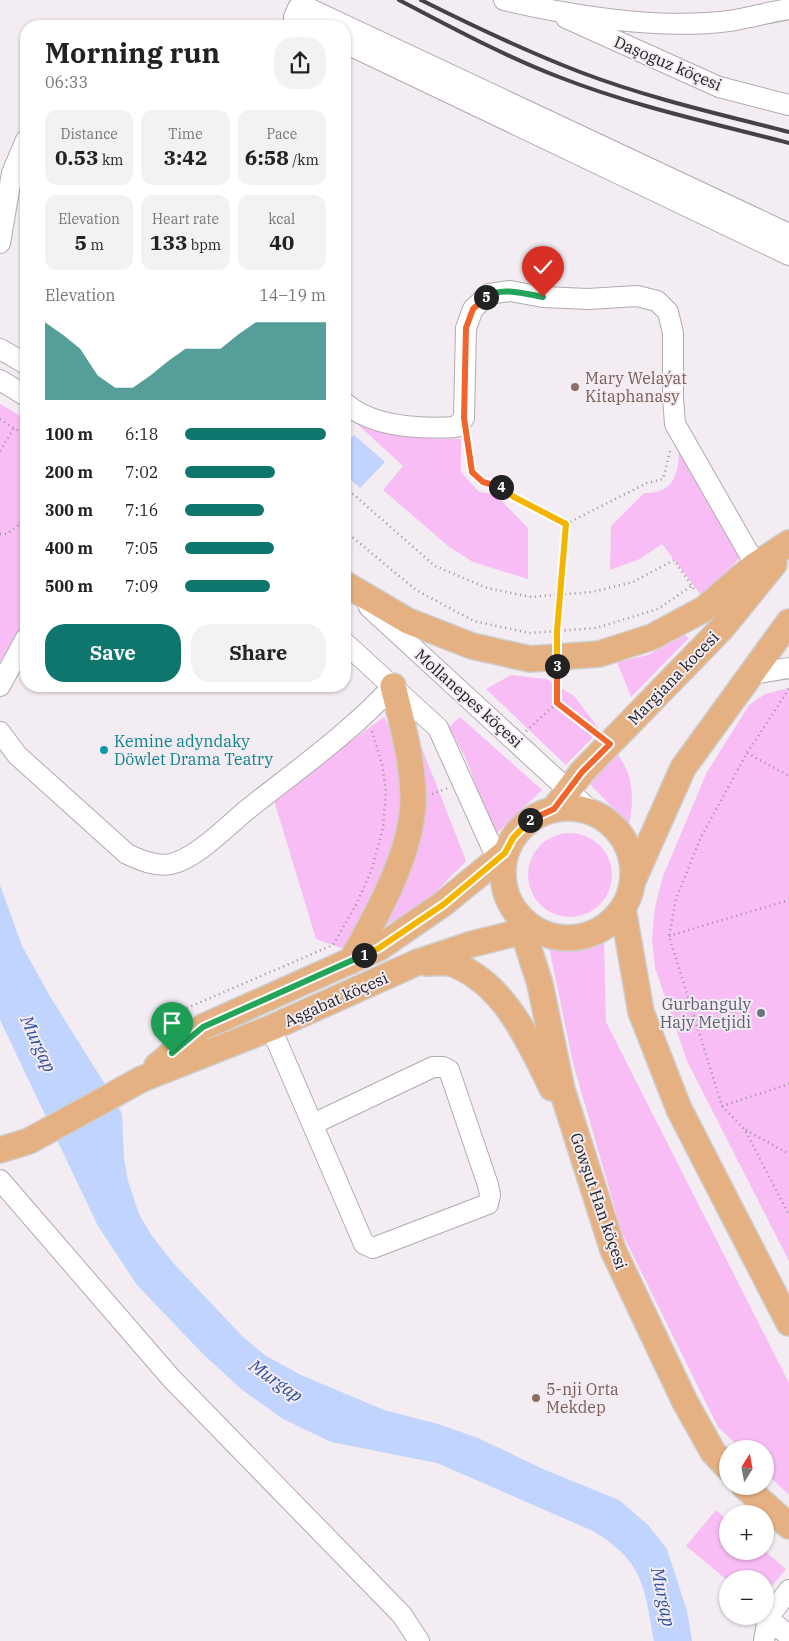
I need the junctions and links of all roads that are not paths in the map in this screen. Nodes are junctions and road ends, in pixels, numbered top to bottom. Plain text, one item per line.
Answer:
1 (504, 0) edge
2 (789, 8) edge
3 (550, 11) junction
4 (299, 20) edge
5 (332, 20) edge
6 (351, 30) edge
7 (351, 46) edge
8 (789, 105) edge
9 (20, 154) edge
10 (628, 168) junction
11 (789, 234) edge
12 (0, 242) edge
13 (789, 255) edge
14 (0, 349) edge
15 (20, 361) edge
16 (20, 364) edge
17 (3, 382) edge
18 (20, 392) edge
19 (351, 406) edge
20 (789, 544) edge
21 (758, 572) junction
22 (351, 588) edge
23 (351, 589) edge
24 (789, 622) edge
25 (351, 648) edge
26 (20, 649) edge
27 (789, 668) edge
28 (752, 674) junction
29 (0, 686) edge
30 (393, 686) junction
31 (0, 732) edge
32 (569, 790) junction
33 (554, 809) junction
34 (592, 812) junction
35 (502, 861) junction
36 (634, 878) junction
37 (623, 909) junction
38 (525, 925) junction
39 (351, 961) junction
40 (418, 962) junction
41 (271, 1028) junction
42 (142, 1079) junction
43 (313, 1124) junction
44 (574, 1133) junction
45 (11, 1145) edge
46 (0, 1180) edge
47 (789, 1323) edge
48 (719, 1458) edge
49 (754, 1495) edge
50 (789, 1526) edge
51 (789, 1590) edge
52 (774, 1610) edge
53 (774, 1623) edge
54 (767, 1625) edge
55 (789, 1636) edge
56 (419, 1641) edge
57 (764, 1641) edge

1 - 3 street
2 - 3 street
3 - 8 street, Daşoguz köçesi
4 - 5 street
6 - 10 street
7 - 10 street
9 - 12 street
10 - 11 street
10 - 13 street
14 - 15 street
16 - 17 street
17 - 18 street
19 - 21 street
20 - 21 main road, Margiana kocesi
21 - 22 main road
21 - 32 main road, Margiana kocesi
23 - 32 street, Mollanepes köçesi
24 - 28 main road
25 - 30 street
26 - 29 street
27 - 28 street
28 - 36 main road
30 - 31 street
30 - 35 street
30 - 39 main road
32 - 33 main road, Margiana kocesi
32 - 34 street, Mollanepes köçesi
33 - 34 main road
33 - 35 main road
34 - 36 main road
35 - 38 main road
35 - 39 main road, Aşgabat köçesi
36 - 37 main road
37 - 38 main road
37 - 47 main road
38 - 40 main road, Aşgabat köçesi
38 - 44 main road, Gowşut Han köçesi
39 - 42 main road, Aşgabat köçesi
40 - 41 main road, Aşgabat köçesi
40 - 44 main road
41 - 42 main road, Aşgabat köçesi
41 - 43 street
42 - 45 main road, Aşgabat köçesi
43 - 43 street
44 - 48 main road, Gowşut Han köçesi
46 - 56 street
49 - 50 main road
51 - 52 street
53 - 55 street
54 - 57 street

